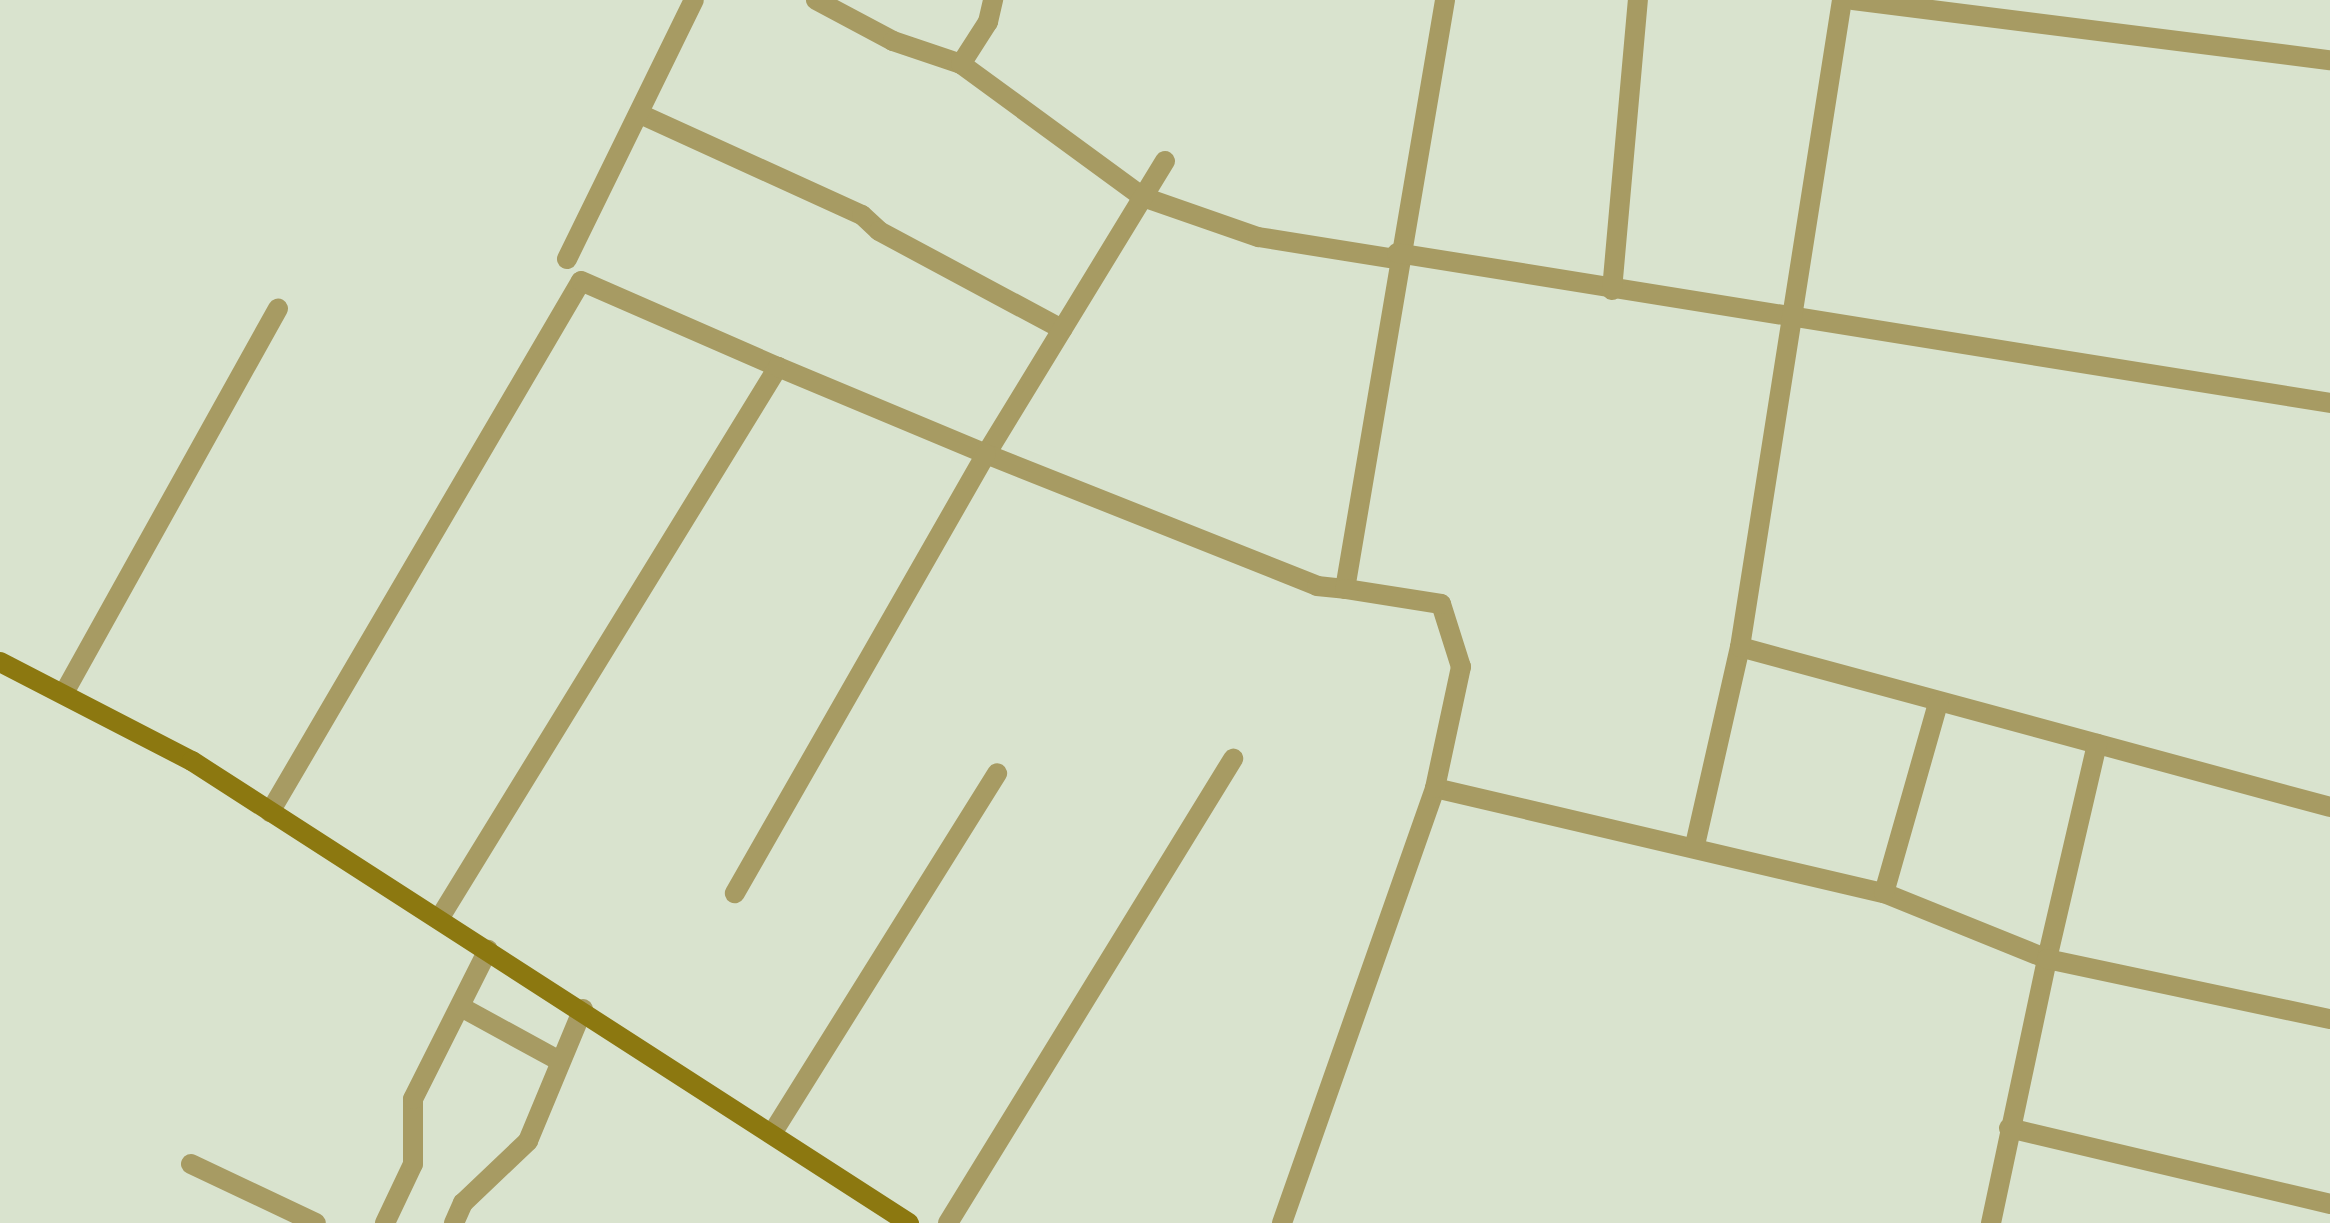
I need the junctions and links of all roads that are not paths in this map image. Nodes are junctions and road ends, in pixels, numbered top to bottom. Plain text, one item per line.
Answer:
1 (694, 0) edge
2 (816, 0) edge
3 (993, 0) edge
4 (1445, 0) edge
5 (1638, 0) edge
6 (1842, 0) edge
7 (1853, 0) edge
8 (2330, 60) edge
9 (961, 64) junction
10 (640, 114) junction
11 (1165, 161) dead end
12 (1143, 197) junction
13 (1396, 256) junction
14 (567, 259) dead end
15 (1612, 290) junction
16 (278, 309) dead end
17 (1787, 317) junction
18 (1062, 329) junction
19 (778, 367) junction
20 (2330, 403) edge
21 (986, 454) junction
22 (1345, 589) junction
23 (1740, 647) junction
24 (0, 662) edge
25 (64, 693) junction
26 (1938, 703) junction
27 (2097, 744) junction
28 (1233, 759) dead end
29 (997, 773) dead end
30 (1435, 788) junction
31 (2330, 807) edge
32 (270, 812) junction
33 (1695, 845) junction
34 (735, 893) dead end
35 (1884, 893) junction
36 (439, 919) junction
37 (488, 950) junction
38 (2047, 959) junction
39 (461, 1007) junction
40 (583, 1009) junction
41 (2330, 1019) edge
42 (558, 1060) junction
43 (2009, 1128) junction
44 (773, 1132) junction
45 (191, 1164) dead end
46 (2330, 1204) edge
47 (316, 1223) edge
48 (385, 1223) edge
49 (454, 1223) edge
50 (909, 1223) edge
51 (948, 1223) edge
52 (1282, 1223) edge
53 (1991, 1223) edge

1 - 10 street
2 - 9 street
3 - 9 street
4 - 13 street
5 - 15 street
6 - 17 street
7 - 8 street
9 - 12 street
10 - 14 street
10 - 18 street
11 - 12 street
12 - 13 street
12 - 18 street
13 - 15 street
13 - 22 street
15 - 17 street
16 - 25 street
17 - 20 street
17 - 23 street
18 - 21 street
19 - 21 street
19 - 32 street
19 - 36 street
21 - 22 street
21 - 34 street
22 - 30 street
23 - 26 street
23 - 33 street
24 - 25 street
25 - 32 street
26 - 27 street
26 - 35 street
27 - 31 street
27 - 38 street
28 - 51 street
29 - 44 street
30 - 33 street
30 - 52 street
32 - 36 street
33 - 35 street
35 - 38 street
36 - 37 street
37 - 39 street
37 - 40 street
38 - 41 street
38 - 43 street
39 - 42 street
39 - 48 street
40 - 42 street
40 - 44 street
42 - 49 street
43 - 46 street
43 - 53 street
44 - 50 street
45 - 47 street

